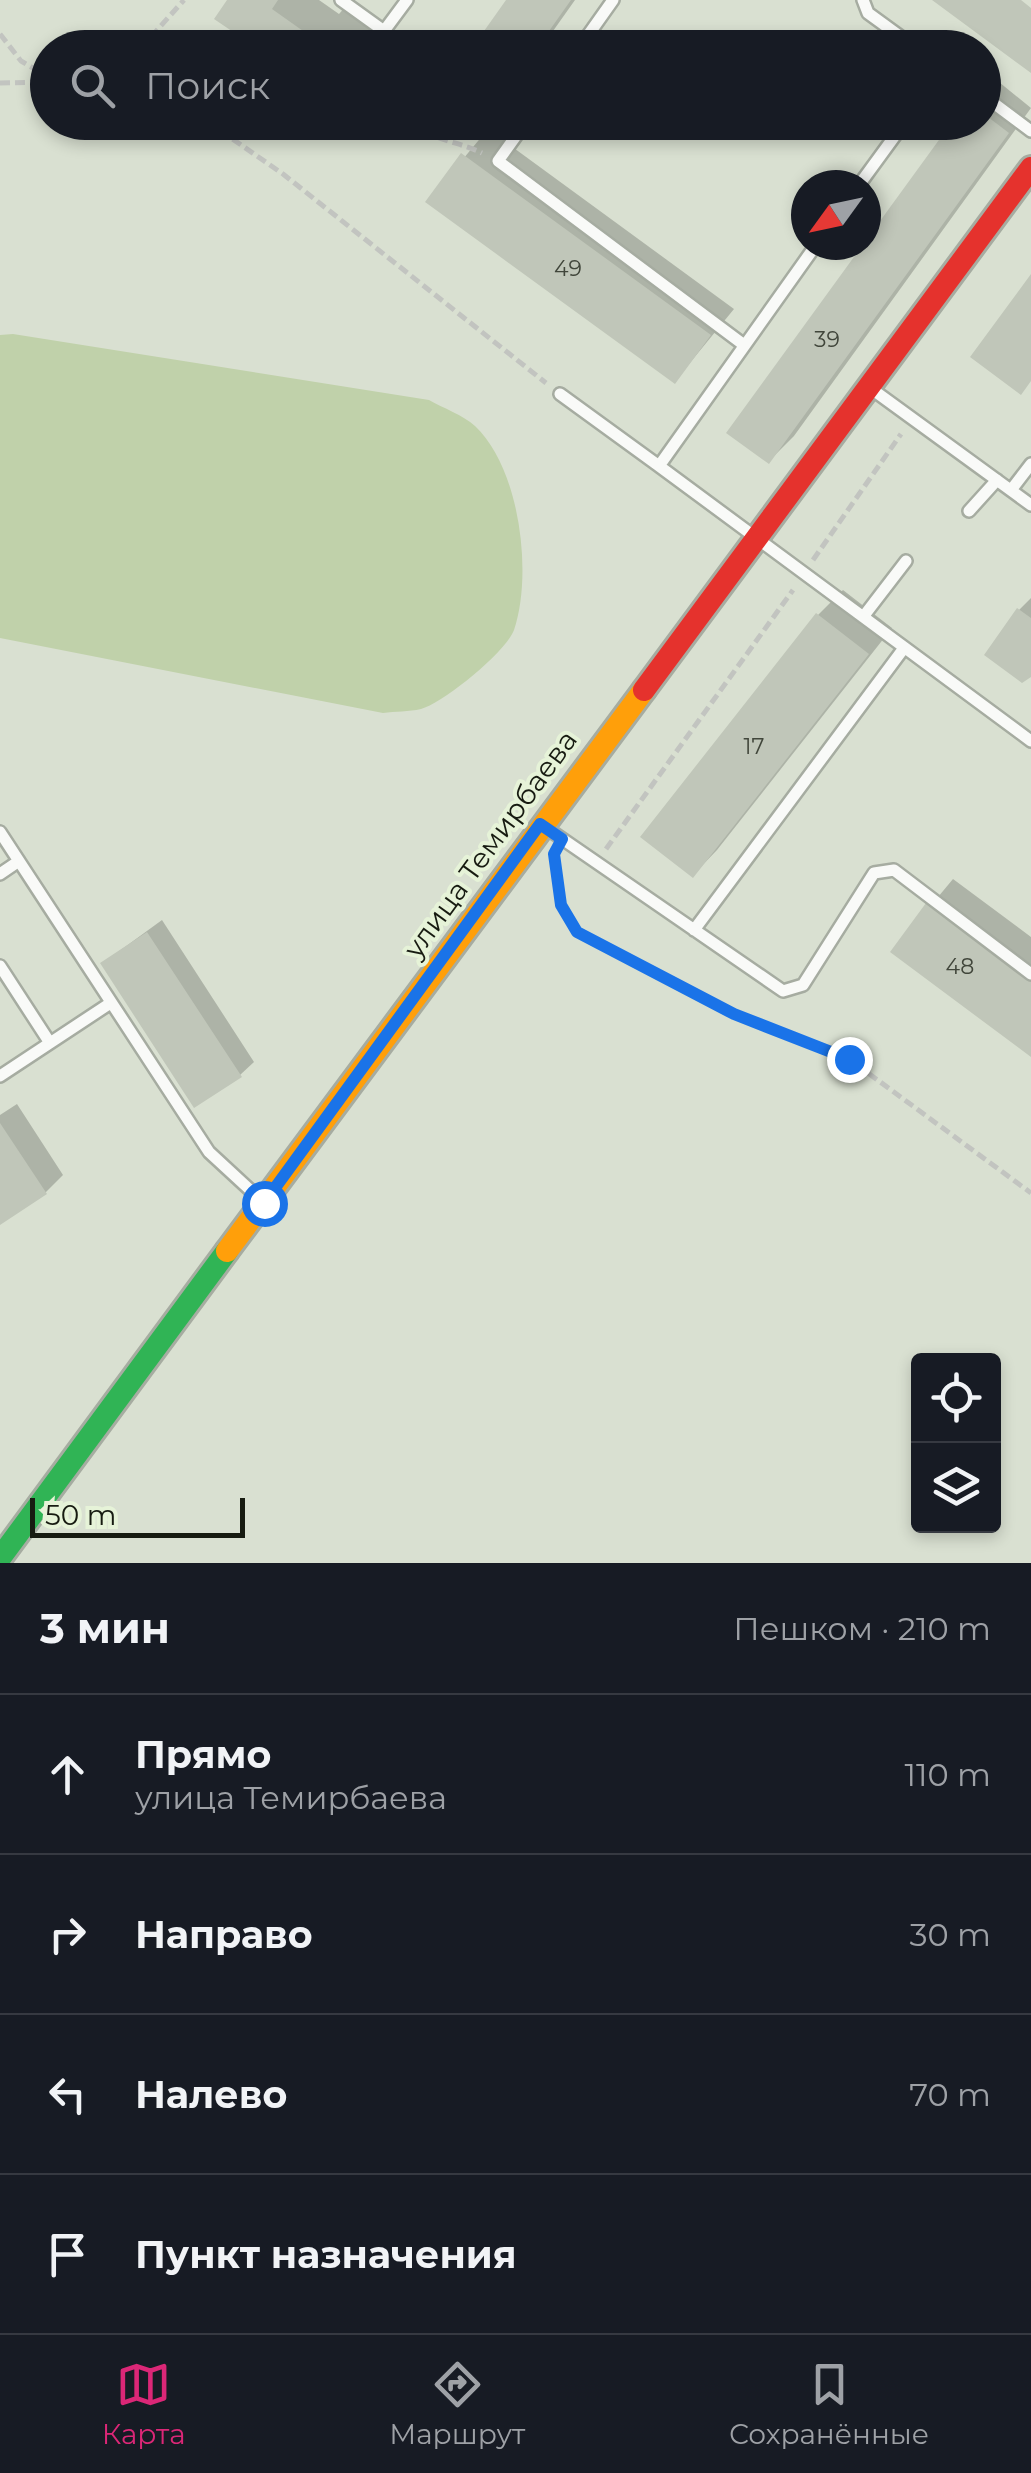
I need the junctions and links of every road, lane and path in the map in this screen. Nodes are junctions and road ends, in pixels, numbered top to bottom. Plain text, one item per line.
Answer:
1 (184, 0) edge
2 (341, 0) edge
3 (407, 0) edge
4 (613, 0) edge
5 (862, 0) edge
6 (157, 30) edge
7 (383, 30) edge
8 (385, 30) edge
9 (592, 30) edge
10 (891, 30) edge
11 (0, 34) edge
12 (30, 66) edge
13 (30, 82) edge
14 (0, 84) edge
15 (1001, 109) edge
16 (1031, 131) edge
17 (234, 140) edge
18 (447, 140) edge
19 (513, 140) edge
20 (891, 140) edge
21 (498, 161) junction
22 (1031, 168) edge
23 (870, 170) edge
24 (805, 260) edge
25 (744, 344) junction
26 (868, 387) junction
27 (560, 394) joint
28 (912, 419) junction
29 (1031, 464) edge
30 (659, 466) junction
31 (997, 480) junction
32 (1011, 490) junction
33 (1031, 505) edge
34 (968, 511) dead end
35 (756, 539) junction
36 (906, 561) dead end
37 (804, 574) junction
38 (863, 618) junction
39 (904, 648) junction
40 (1031, 740) edge
41 (540, 824) junction
42 (0, 832) edge
43 (562, 839) junction
44 (19, 861) junction
45 (596, 864) junction
46 (0, 874) edge
47 (694, 930) junction
48 (0, 966) edge
49 (1031, 974) edge
50 (109, 1004) junction
51 (50, 1042) junction
52 (0, 1076) edge
53 (1031, 1193) edge
54 (264, 1203) junction
55 (0, 1558) edge

1 - 6 path
2 - 7 lane
3 - 8 lane
4 - 9 lane
5 - 10 lane
11 - 12 path
13 - 14 path
15 - 16 lane
17 - 27 path
18 - 21 path
19 - 21 lane
20 - 23 lane
21 - 25 lane
22 - 26 street, улица Темирбаева
24 - 25 lane
25 - 30 lane
26 - 28 lane
26 - 35 street, улица Темирбаева
27 - 30 lane
28 - 31 lane
28 - 37 path
29 - 32 lane
30 - 35 lane
31 - 32 lane
31 - 34 lane
32 - 33 lane
35 - 37 lane
35 - 41 street, улица Темирбаева
36 - 38 lane
37 - 38 lane
37 - 45 path
38 - 39 lane
39 - 40 lane
39 - 47 lane
41 - 43 lane
41 - 54 street, улица Темирбаева
42 - 44 lane
43 - 45 lane
43 - 53 path
44 - 46 lane
44 - 50 lane
45 - 47 lane
47 - 49 lane
48 - 51 lane
50 - 51 lane
50 - 54 lane
51 - 52 lane
54 - 55 street, улица Темирбаева

